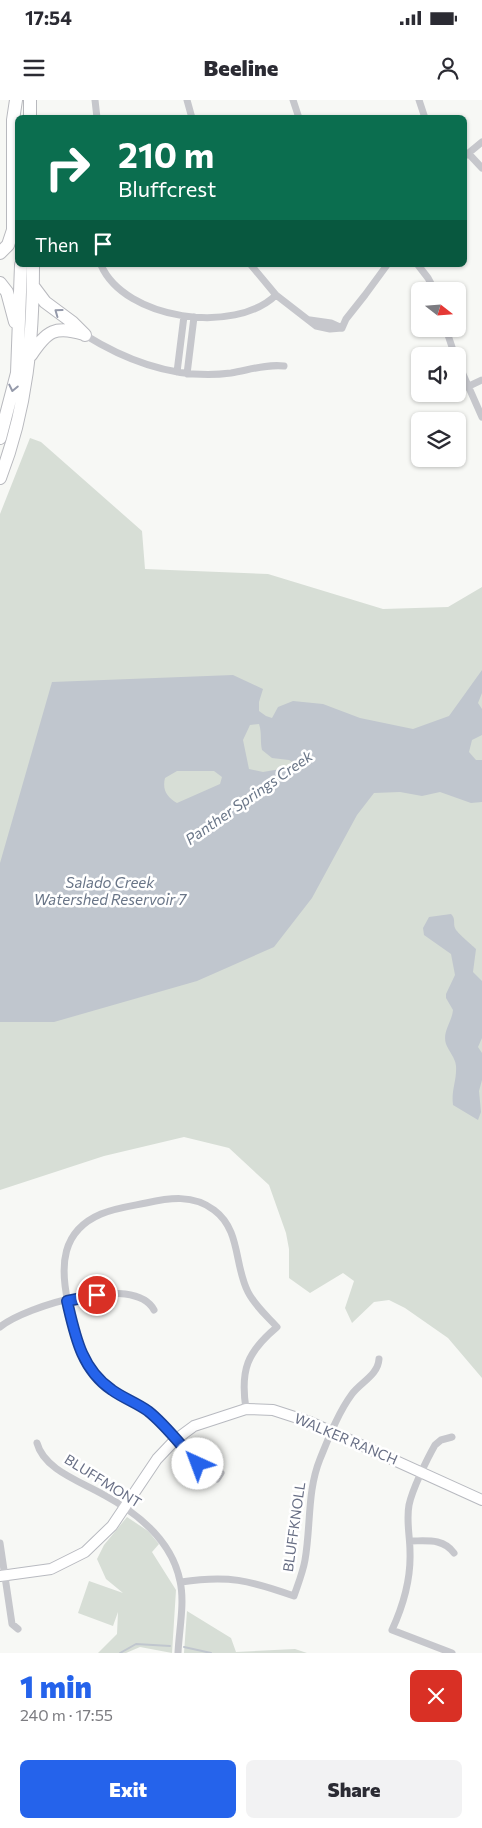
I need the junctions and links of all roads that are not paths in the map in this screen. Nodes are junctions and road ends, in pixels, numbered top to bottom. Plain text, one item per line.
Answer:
1 (17, 100) edge
2 (31, 100) edge
3 (95, 100) edge
4 (187, 100) edge
5 (293, 100) edge
6 (419, 100) edge
7 (19, 115) edge
8 (30, 115) edge
9 (97, 115) edge
10 (191, 115) edge
11 (298, 115) edge
12 (424, 115) edge
13 (482, 142) edge
14 (467, 155) edge
15 (482, 168) edge
16 (0, 253) edge
17 (21, 267) edge
18 (33, 267) edge
19 (102, 267) edge
20 (253, 267) edge
21 (385, 267) edge
22 (420, 267) edge
23 (430, 282) edge
24 (0, 283) edge
25 (33, 286) junction
26 (276, 295) junction
27 (184, 316) junction
28 (194, 317) junction
29 (85, 335) junction
30 (181, 343) junction
31 (191, 344) junction
32 (19, 349) junction
33 (30, 357) junction
34 (284, 366) dead end
35 (177, 372) junction
36 (187, 374) junction
37 (482, 380) edge
38 (467, 386) joint
39 (482, 417) edge
40 (6, 432) edge
41 (0, 478) edge
42 (67, 1301) junction
43 (154, 1310) dead end
44 (0, 1327) edge
45 (379, 1359) dead end
46 (246, 1409) junction
47 (332, 1431) junction
48 (452, 1436) dead end
49 (175, 1440) junction
50 (37, 1443) dead end
51 (423, 1472) junction
52 (221, 1473) dead end
53 (482, 1500) edge
54 (124, 1507) junction
55 (410, 1541) junction
56 (0, 1543) edge
57 (454, 1554) dead end
58 (3, 1576) edge
59 (181, 1582) junction
60 (18, 1630) dead end
61 (178, 1653) edge
62 (452, 1653) edge

1 - 7 highway
1 - 16 highway
2 - 8 highway
3 - 9 street
4 - 10 street
5 - 11 street
6 - 12 street
13 - 14 street
14 - 15 street
17 - 32 highway
18 - 25 highway
19 - 27 street
20 - 26 street
21 - 26 street
22 - 23 street
24 - 32 highway
29 -> 25 highway
25 - 33 highway
26 - 28 street
27 - 28 street
27 - 30 street
28 - 31 street
29 - 33 highway
29 - 35 street
30 - 31 street
30 - 35 street
31 - 36 street
32 -> 40 highway
33 - 40 highway
34 - 36 street
35 - 36 street
37 - 38 street
38 - 39 street
40 - 41 highway
42 - 43 street
42 - 44 street
42 - 46 street
42 - 49 street
45 - 47 street, BLUFFKNOLL
46 - 47 street, WALKER RANCH
46 - 49 street, WALKER RANCH
47 - 51 street, WALKER RANCH
47 - 59 street, BLUFFKNOLL
48 - 51 street
49 - 52 street
49 - 54 street, WALKER RANCH
50 - 54 street, BLUFFMONT
51 - 53 street, WALKER RANCH
51 - 55 street
54 - 58 street, WALKER RANCH
54 - 59 street, BLUFFMONT
55 - 57 street
55 - 62 street
56 - 58 street
58 - 60 street
59 - 61 street, BLUFFMONT

